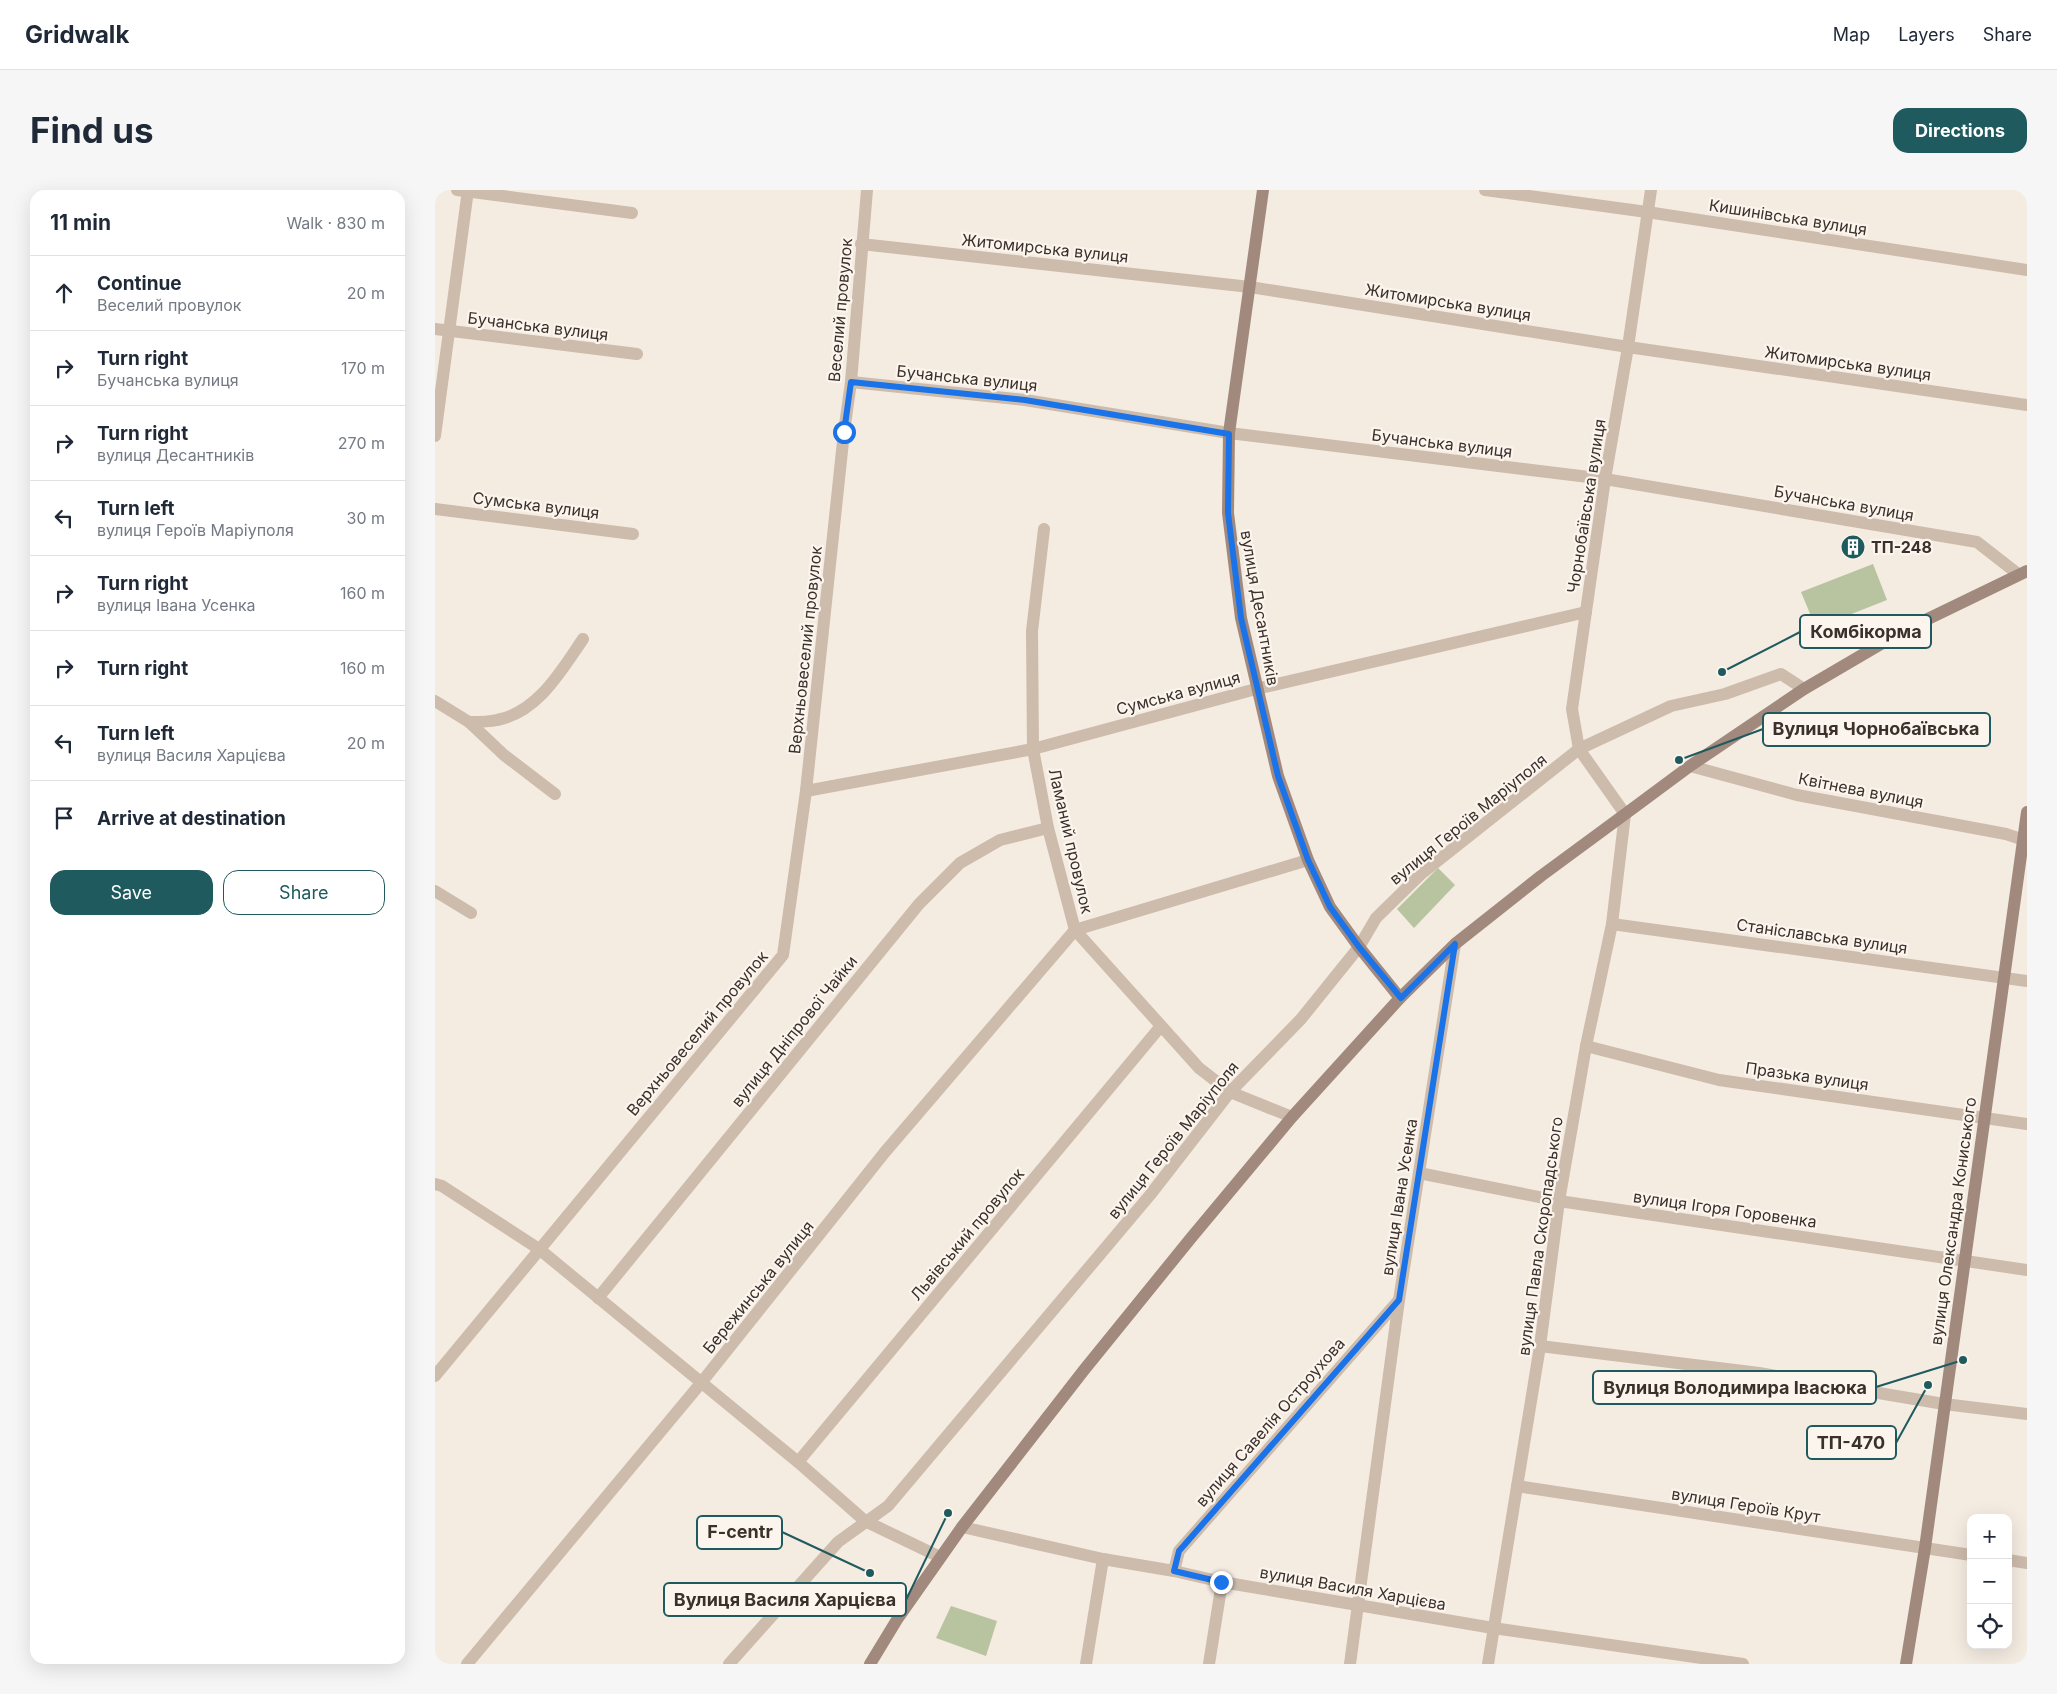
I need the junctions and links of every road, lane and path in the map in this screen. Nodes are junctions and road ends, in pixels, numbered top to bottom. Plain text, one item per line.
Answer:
1 (465, 190) edge
2 (867, 190) edge
3 (1263, 190) edge
4 (1485, 190) edge
5 (1651, 190) edge
6 (1647, 212) junction
7 (632, 213) dead end
8 (861, 244) junction
9 (2027, 270) edge
10 (1250, 287) junction
11 (435, 330) edge
12 (449, 331) junction
13 (1628, 347) junction
14 (637, 354) dead end
15 (851, 382) junction
16 (2027, 405) edge
17 (844, 432) joint
18 (1229, 434) junction
19 (435, 436) edge
20 (1605, 479) junction
21 (435, 509) edge
22 (1044, 530) dead end
23 (633, 534) dead end
24 (2023, 572) edge
25 (1586, 612) junction
26 (583, 639) dead end
27 (1256, 689) junction
28 (1804, 689) junction
29 (435, 702) edge
30 (469, 722) junction
31 (1033, 749) junction
32 (1579, 749) junction
33 (1690, 766) junction
34 (806, 791) junction
35 (555, 794) dead end
36 (2027, 812) edge
37 (1625, 814) junction
38 (1047, 828) junction
39 (2025, 841) edge
40 (1308, 860) junction
41 (435, 891) edge
42 (471, 913) dead end
43 (1612, 924) junction
44 (1075, 930) junction
45 (1455, 944) junction
46 (1359, 947) junction
47 (2004, 978) junction
48 (2027, 981) edge
49 (1401, 998) junction
50 (1161, 1026) junction
51 (1586, 1046) junction
52 (1230, 1092) junction
53 (1292, 1117) junction
54 (1984, 1117) junction
55 (2027, 1124) edge
56 (1419, 1173) junction
57 (435, 1184) edge
58 (1559, 1201) junction
59 (539, 1249) junction
60 (1965, 1261) junction
61 (2027, 1270) edge
62 (599, 1298) junction
63 (1399, 1300) junction
64 (1541, 1346) junction
65 (435, 1376) edge
66 (701, 1383) junction
67 (1944, 1404) junction
68 (2027, 1414) edge
69 (798, 1462) junction
70 (1517, 1486) junction
71 (865, 1520) junction
72 (962, 1527) junction
73 (1925, 1548) junction
74 (1967, 1554) edge
75 (939, 1557) junction
76 (1103, 1559) junction
77 (2012, 1561) edge
78 (2027, 1563) edge
79 (1174, 1571) junction
80 (1221, 1582) junction
81 (1358, 1604) junction
82 (1493, 1628) junction
83 (1659, 1658) edge
84 (467, 1664) edge
85 (729, 1664) edge
86 (870, 1664) edge
87 (1086, 1664) edge
88 (1209, 1664) edge
89 (1349, 1664) edge
90 (1488, 1664) edge
91 (1743, 1664) edge
92 (1906, 1664) edge

1 - 7 street
1 - 12 street
2 - 8 street, Веселий провулок
3 - 10 street, вулиця Десантників
4 - 6 street, Кишинівська вулиця
5 - 6 street, Чорнобаївська вулиця
6 - 9 street, Кишинівська вулиця
6 - 13 street, Чорнобаївська вулиця
8 - 10 street, Житомирська вулиця
8 - 15 street, Веселий провулок
10 - 13 street, Житомирська вулиця
10 - 18 street, вулиця Десантників
11 - 12 street, Бучанська вулиця
12 - 14 street, Бучанська вулиця
12 - 19 street
13 - 16 street, Житомирська вулиця
13 - 20 street, Чорнобаївська вулиця
15 - 17 street, Веселий провулок
15 - 18 street, Бучанська вулиця
17 - 34 street, Верхньовеселий провулок
18 - 20 street, Бучанська вулиця
18 - 27 street, вулиця Десантників
20 - 24 street, Бучанська вулиця
20 - 25 street, Чорнобаївська вулиця
21 - 23 street, Сумська вулиця
22 - 31 street, Ламаний провулок
24 - 28 street
25 - 27 street, Сумська вулиця
25 - 32 street, Чорнобаївська вулиця
26 - 30 street
27 - 31 street, Сумська вулиця
27 - 40 street, вулиця Десантників
28 - 32 street, вулиця Героїв Маріуполя
28 - 33 street
29 - 30 street
30 - 35 street
31 - 34 street, Сумська вулиця
31 - 38 street, Ламаний провулок
32 - 37 street, Чорнобаївська вулиця
32 - 46 street, вулиця Героїв Маріуполя
33 - 37 street
33 - 39 street, Квітнева вулиця
34 - 59 street, Верхньовеселий провулок
36 - 39 street, вулиця Олександра Кониського
37 - 43 street, вулиця Павла Скоропадського
37 - 45 street
38 - 44 street, Ламаний провулок
38 - 62 street, вулиця Дніпрової Чайки
39 - 47 street, вулиця Олександра Кониського
40 - 44 street
40 - 46 street, вулиця Десантників
41 - 42 street
43 - 47 street, Станіславська вулиця
43 - 51 street, вулиця Павла Скоропадського
44 - 50 street, Ламаний провулок
44 - 66 street, Бережинська вулиця
45 - 49 street
45 - 56 street, вулиця Івана Усенка
46 - 49 street, вулиця Десантників
46 - 52 street, вулиця Героїв Маріуполя
47 - 48 street, Станіславська вулиця
47 - 54 street, вулиця Олександра Кониського
49 - 53 street
50 - 52 street, Ламаний провулок
50 - 69 street, Львівський провулок
51 - 54 street, Празька вулиця
51 - 58 street, вулиця Павла Скоропадського
52 - 53 street, Ламаний провулок
52 - 71 street, вулиця Героїв Маріуполя
53 - 72 street
54 - 55 street, Празька вулиця
54 - 60 street, вулиця Олександра Кониського
56 - 58 street, вулиця Ігоря Горовенка
56 - 63 street, вулиця Івана Усенка
57 - 59 street
58 - 60 street, вулиця Ігоря Горовенка
58 - 64 street, вулиця Павла Скоропадського
59 - 62 street
59 - 65 street, Верхньовеселий провулок
60 - 61 street, вулиця Ігоря Горовенка
60 - 67 street, вулиця Олександра Кониського
62 - 66 street
63 - 79 street, вулиця Савелія Остроухова
63 - 81 street, вулиця Івана Усенка
64 - 67 street
64 - 70 street, вулиця Павла Скоропадського
66 - 69 street
66 - 84 street, Бережинська вулиця
67 - 68 street
67 - 73 street, вулиця Олександра Кониського
69 - 71 street
70 - 73 street, вулиця Героїв Крут
70 - 82 street, вулиця Павла Скоропадського
71 - 75 street
71 - 85 street, вулиця Героїв Маріуполя
72 - 75 street
72 - 76 street, вулиця Василя Харцієва
73 - 74 street, вулиця Героїв Крут
73 - 92 street, вулиця Олександра Кониського
75 - 86 street
76 - 79 street, вулиця Василя Харцієва
76 - 87 street
77 - 78 street
79 - 80 street, вулиця Василя Харцієва
80 - 81 street, вулиця Василя Харцієва
80 - 88 street
81 - 82 street, вулиця Василя Харцієва
81 - 89 street, вулиця Івана Усенка
82 - 83 street, вулиця Василя Харцієва
82 - 90 street, вулиця Павла Скоропадського
83 - 91 street, вулиця Василя Харцієва

